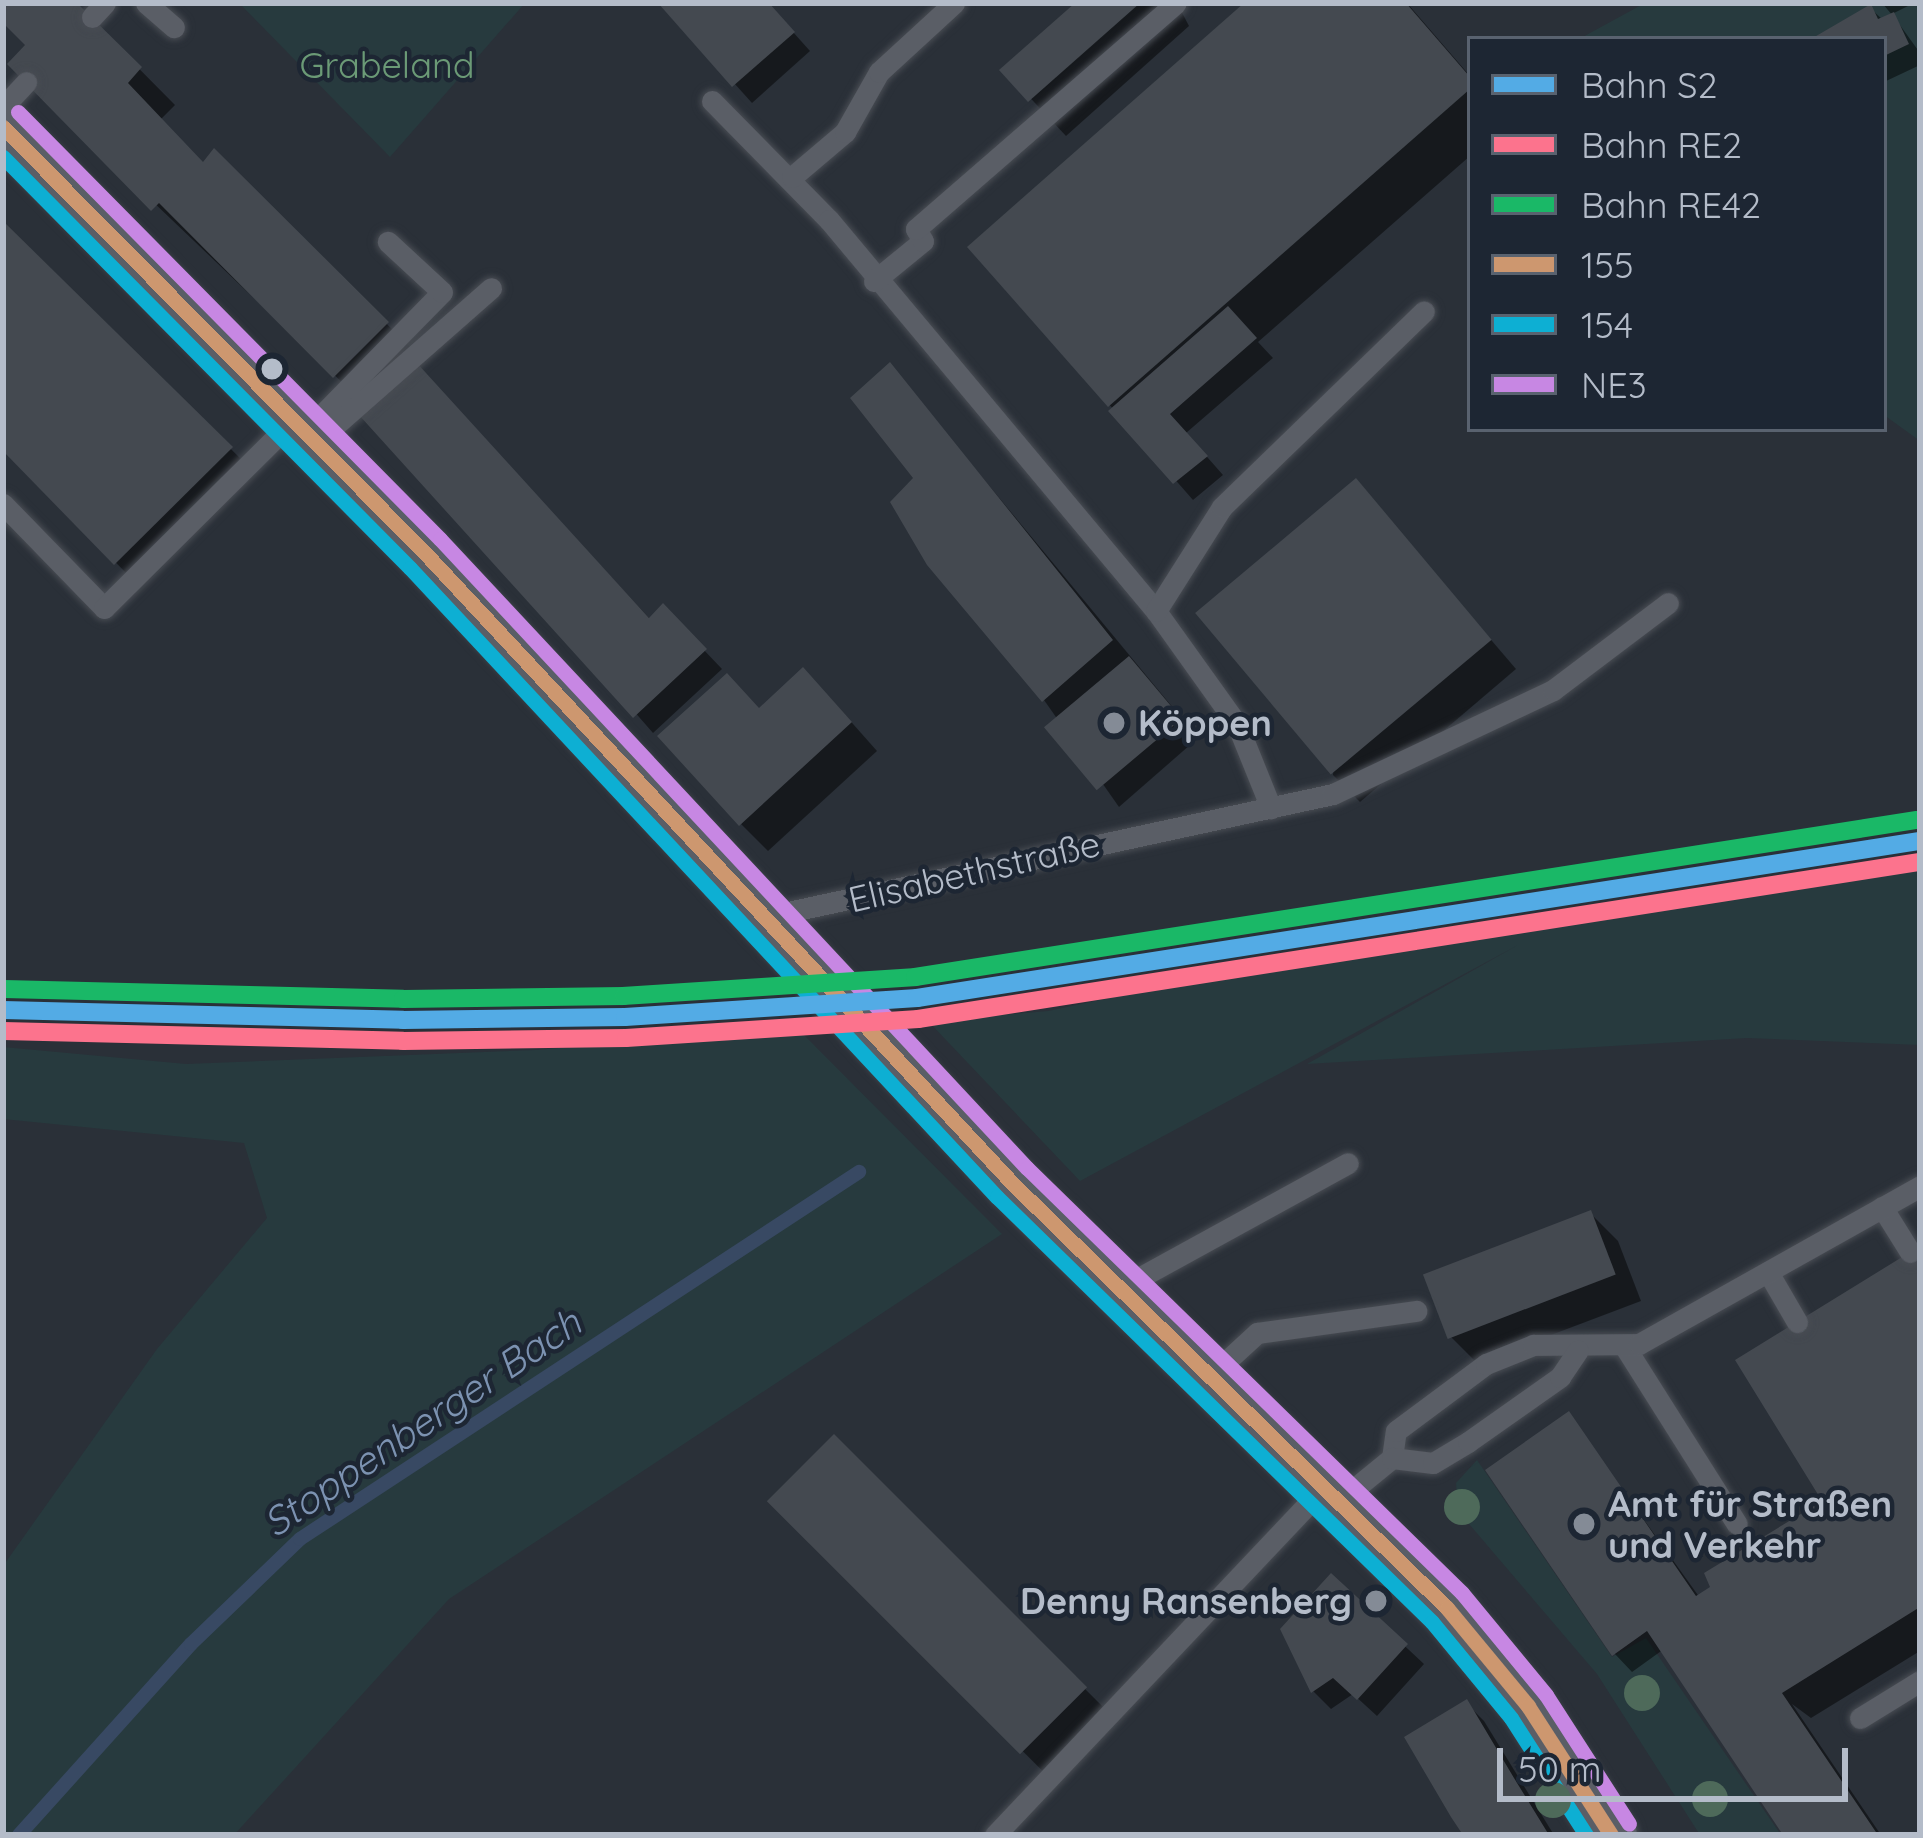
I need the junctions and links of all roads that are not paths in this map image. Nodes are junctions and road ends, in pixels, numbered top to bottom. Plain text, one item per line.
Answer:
1 (146, 3) edge
2 (954, 3) edge
3 (1176, 3) edge
4 (174, 27) dead end
5 (26, 82) dead end
6 (712, 100) dead end
7 (3, 107) edge
8 (3, 127) edge
9 (792, 177) junction
10 (388, 242) dead end
11 (874, 281) junction
12 (491, 288) dead end
13 (1424, 311) dead end
14 (304, 431) junction
15 (3, 504) edge
16 (1667, 603) dead end
17 (1156, 611) junction
18 (1271, 808) junction
19 (764, 918) junction
20 (1348, 1163) dead end
21 (1920, 1186) edge
22 (1882, 1208) junction
23 (1910, 1252) dead end
24 (1768, 1272) junction
25 (1119, 1289) junction
26 (1416, 1311) dead end
27 (1797, 1322) dead end
28 (1625, 1347) junction
29 (1577, 1350) junction
30 (1208, 1378) junction
31 (1392, 1458) junction
32 (1331, 1495) junction
33 (1737, 1524) dead end
34 (1920, 1681) edge
35 (1860, 1718) dead end
36 (995, 1835) edge
37 (1611, 1835) edge

1 - 4 lane
2 - 9 lane
3 - 11 lane
5 - 7 lane
6 - 9 lane
8 - 14 street
9 - 11 lane
10 - 14 lane
11 - 17 lane
12 - 14 lane
13 - 17 lane
14 - 15 lane
14 - 19 street
16 - 18 lane, Elisabethstraße
17 - 18 lane
18 - 19 lane, Elisabethstraße
19 - 25 street
20 - 25 lane
21 - 22 lane
22 - 23 lane
22 - 24 lane
24 - 27 lane
24 - 28 lane
25 - 30 street
26 - 30 lane
28 - 29 lane
28 - 33 lane
29 - 31 lane
29 - 31 lane
30 - 32 street
31 - 32 lane
32 - 36 lane
32 - 37 street
34 - 35 lane

